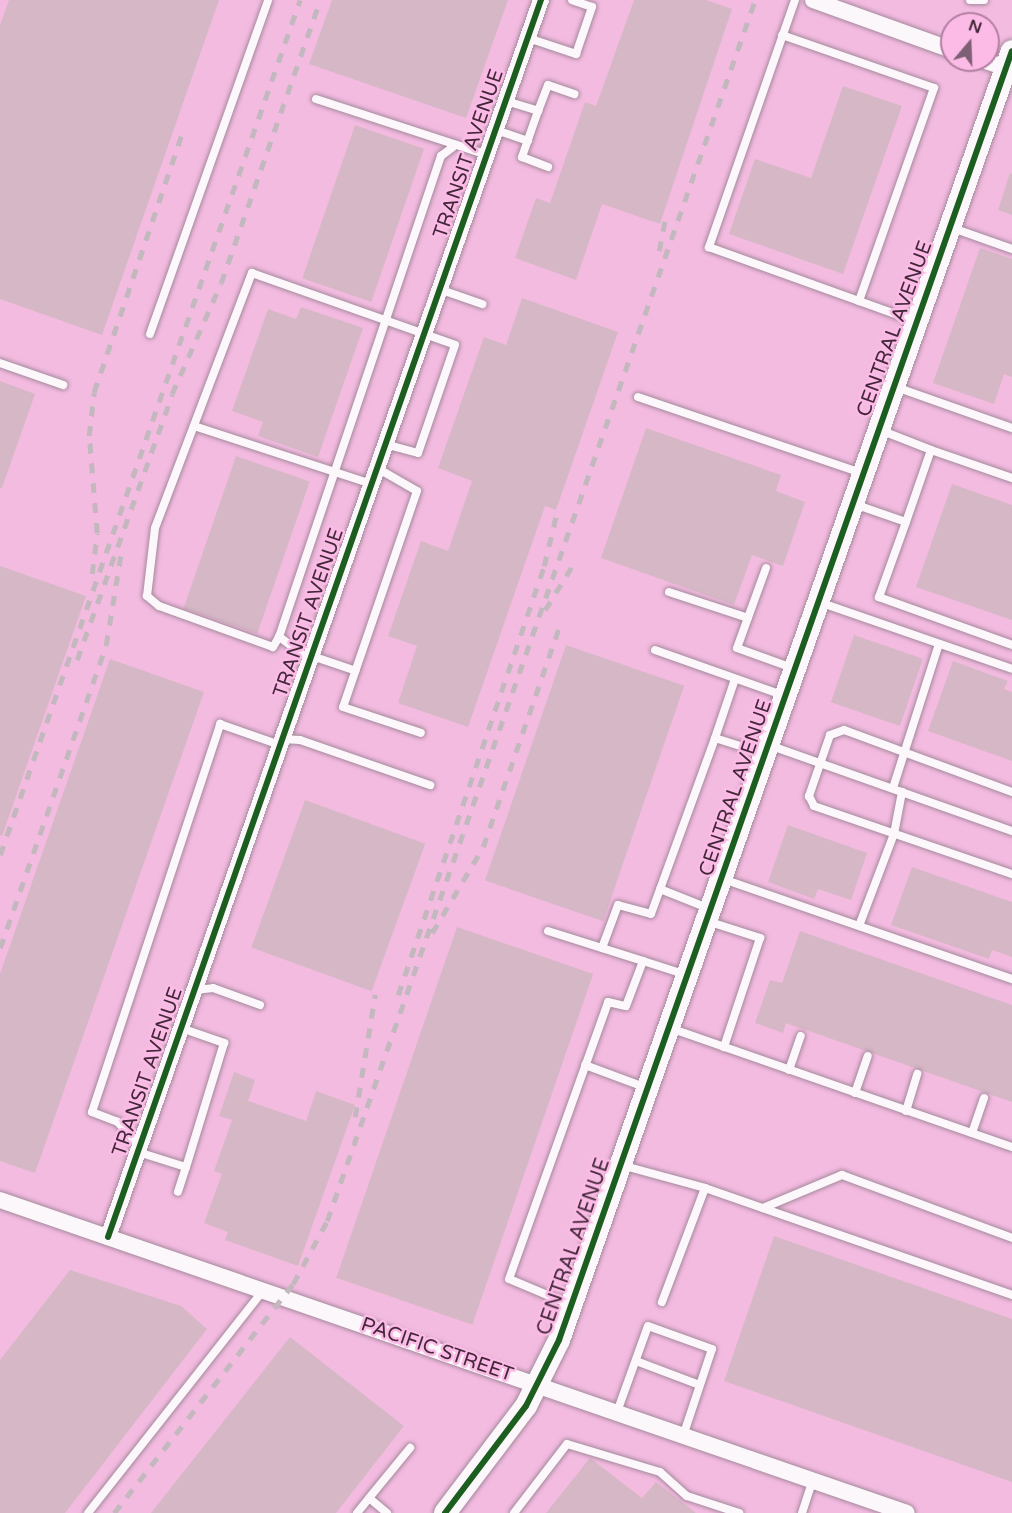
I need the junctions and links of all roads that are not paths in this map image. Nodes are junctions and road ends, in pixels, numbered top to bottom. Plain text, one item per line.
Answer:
1 (268, 0) edge
2 (541, 0) edge
3 (572, 0) edge
4 (795, 0) edge
5 (813, 0) edge
6 (970, 0) edge
7 (984, 0) edge
8 (783, 35) junction
9 (528, 38) junction
10 (940, 46) edge
11 (1010, 63) edge
12 (574, 94) dead end
13 (316, 99) dead end
14 (506, 101) junction
15 (538, 111) junction
16 (496, 130) junction
17 (528, 141) junction
18 (453, 147) junction
19 (487, 155) junction
20 (548, 166) dead end
21 (949, 227) junction
22 (1012, 249) edge
23 (439, 290) junction
24 (858, 301) junction
25 (482, 304) dead end
26 (387, 318) junction
27 (915, 321) junction
28 (150, 334) dead end
29 (423, 335) junction
30 (0, 363) edge
31 (63, 385) dead end
32 (892, 385) junction
33 (638, 397) dead end
34 (194, 426) junction
35 (1012, 428) edge
36 (877, 429) junction
37 (386, 444) junction
38 (931, 450) junction
39 (377, 468) junction
40 (334, 473) junction
41 (861, 473) junction
42 (1012, 478) edge
43 (372, 484) junction
44 (851, 503) junction
45 (906, 522) junction
46 (766, 568) dead end
47 (669, 592) dead end
48 (819, 602) junction
49 (748, 618) junction
50 (279, 637) junction
51 (939, 644) junction
52 (1012, 645) edge
53 (655, 650) dead end
54 (311, 658) junction
55 (795, 669) junction
56 (1012, 669) edge
57 (356, 670) junction
58 (735, 679) junction
59 (785, 696) junction
60 (421, 733) dead end
61 (715, 738) junction
62 (281, 742) junction
63 (767, 749) junction
64 (904, 750) junction
65 (819, 762) junction
66 (430, 786) dead end
67 (892, 788) junction
68 (902, 792) junction
69 (1012, 792) edge
70 (1012, 831) edge
71 (894, 834) junction
72 (1012, 874) edge
73 (721, 879) junction
74 (660, 889) junction
75 (709, 915) junction
76 (860, 926) junction
77 (548, 931) dead end
78 (602, 948) junction
79 (643, 961) junction
80 (687, 975) junction
81 (1012, 979) edge
82 (195, 990) junction
83 (260, 1005) dead end
84 (181, 1028) junction
85 (669, 1028) junction
86 (801, 1036) dead end
87 (724, 1047) junction
88 (868, 1056) dead end
89 (585, 1065) junction
90 (789, 1070) junction
91 (917, 1074) dead end
92 (648, 1088) junction
93 (855, 1093) junction
94 (984, 1098) dead end
95 (906, 1111) junction
96 (972, 1133) junction
97 (1012, 1147) edge
98 (139, 1149) junction
99 (621, 1165) junction
100 (186, 1167) junction
101 (705, 1188) junction
102 (178, 1192) dead end
103 (0, 1200) edge
104 (763, 1208) junction
105 (108, 1237) junction
106 (1012, 1238) edge
107 (263, 1290) junction
108 (1012, 1294) edge
109 (662, 1302) dead end
110 (572, 1305) junction
111 (636, 1361) junction
112 (538, 1385) junction
113 (700, 1385) junction
114 (617, 1412) junction
115 (683, 1436) junction
116 (410, 1448) dead end
117 (813, 1480) junction
118 (369, 1498) junction
119 (88, 1513) edge
120 (357, 1513) edge
121 (387, 1513) edge
122 (444, 1513) edge
123 (514, 1513) edge
124 (739, 1513) edge
125 (802, 1513) edge
126 (907, 1513) edge

1 - 28 lane
2 - 9 street, TRANSIT AVENUE
3 - 9 lane
4 - 8 lane
5 - 10 street
6 - 7 lane
8 - 24 lane
8 - 24 lane
9 - 14 street, TRANSIT AVENUE
11 - 21 street, CENTRAL AVENUE
12 - 15 lane
13 - 18 lane
14 - 15 lane
14 - 16 street, TRANSIT AVENUE
15 - 17 lane
16 - 17 lane
16 - 19 street, TRANSIT AVENUE
17 - 20 lane
18 - 19 lane
18 - 26 lane
19 - 23 street, TRANSIT AVENUE
21 - 22 lane
21 - 27 street, CENTRAL AVENUE
23 - 25 lane
23 - 29 street, TRANSIT AVENUE
24 - 27 lane
26 - 29 lane
26 - 34 lane
26 - 40 lane
27 - 32 street, CENTRAL AVENUE
29 - 37 street, TRANSIT AVENUE
29 - 37 lane
30 - 31 lane
32 - 35 lane
32 - 36 street, CENTRAL AVENUE
33 - 41 lane
34 - 40 lane
34 - 50 lane
36 - 38 lane
36 - 41 street, CENTRAL AVENUE
37 - 39 street, TRANSIT AVENUE
38 - 42 lane
38 - 45 lane
39 - 43 street, TRANSIT AVENUE
39 - 57 lane
40 - 43 lane
40 - 50 lane
41 - 44 street, CENTRAL AVENUE
43 - 54 street, TRANSIT AVENUE
44 - 45 lane
44 - 48 street, CENTRAL AVENUE
45 - 52 lane
46 - 49 lane
47 - 49 lane
48 - 51 lane
48 - 55 street, CENTRAL AVENUE
49 - 55 lane
50 - 54 lane
51 - 56 lane
51 - 64 lane
53 - 58 lane
54 - 57 lane
54 - 62 street, TRANSIT AVENUE
55 - 59 street, CENTRAL AVENUE
57 - 60 lane
58 - 59 lane
58 - 61 lane
59 - 63 street, CENTRAL AVENUE
61 - 63 lane
61 - 74 lane
62 - 66 lane
62 - 82 street, TRANSIT AVENUE
62 - 98 lane
63 - 65 lane
63 - 73 street, CENTRAL AVENUE
64 - 65 lane
64 - 67 lane
64 - 69 lane
65 - 67 lane
65 - 71 lane
67 - 68 lane
68 - 70 lane
68 - 71 lane
71 - 72 lane
71 - 76 lane
73 - 75 street, CENTRAL AVENUE
73 - 76 lane
74 - 75 lane
74 - 78 lane
75 - 80 street, CENTRAL AVENUE
75 - 87 lane
76 - 81 lane
77 - 78 lane
78 - 79 lane
79 - 80 lane
79 - 89 lane
80 - 85 street, CENTRAL AVENUE
82 - 83 lane
82 - 84 street, TRANSIT AVENUE
84 - 98 street, TRANSIT AVENUE
84 - 100 lane
85 - 87 lane
85 - 92 street, CENTRAL AVENUE
86 - 90 lane
87 - 90 lane
88 - 93 lane
89 - 92 lane
89 - 110 lane
90 - 93 lane
91 - 95 lane
92 - 99 street, CENTRAL AVENUE
93 - 95 lane
94 - 96 lane
95 - 96 lane
96 - 97 lane
98 - 100 lane
98 - 105 street, TRANSIT AVENUE
99 - 101 lane
99 - 110 street, CENTRAL AVENUE
100 - 102 lane
101 - 104 lane
101 - 109 lane
103 - 105 street, PACIFIC STREET
104 - 106 lane
104 - 108 lane
105 - 107 street, PACIFIC STREET
107 - 112 street, PACIFIC STREET
107 - 119 lane
110 - 112 street, CENTRAL AVENUE
111 - 113 lane
111 - 113 lane
111 - 114 lane
112 - 114 street, PACIFIC STREET
112 - 122 street, CENTRAL AVENUE
113 - 115 lane
114 - 115 street, PACIFIC STREET
115 - 117 street, PACIFIC STREET
116 - 118 lane
117 - 125 lane
117 - 126 street, PACIFIC STREET
118 - 120 lane
118 - 121 lane
123 - 124 lane

